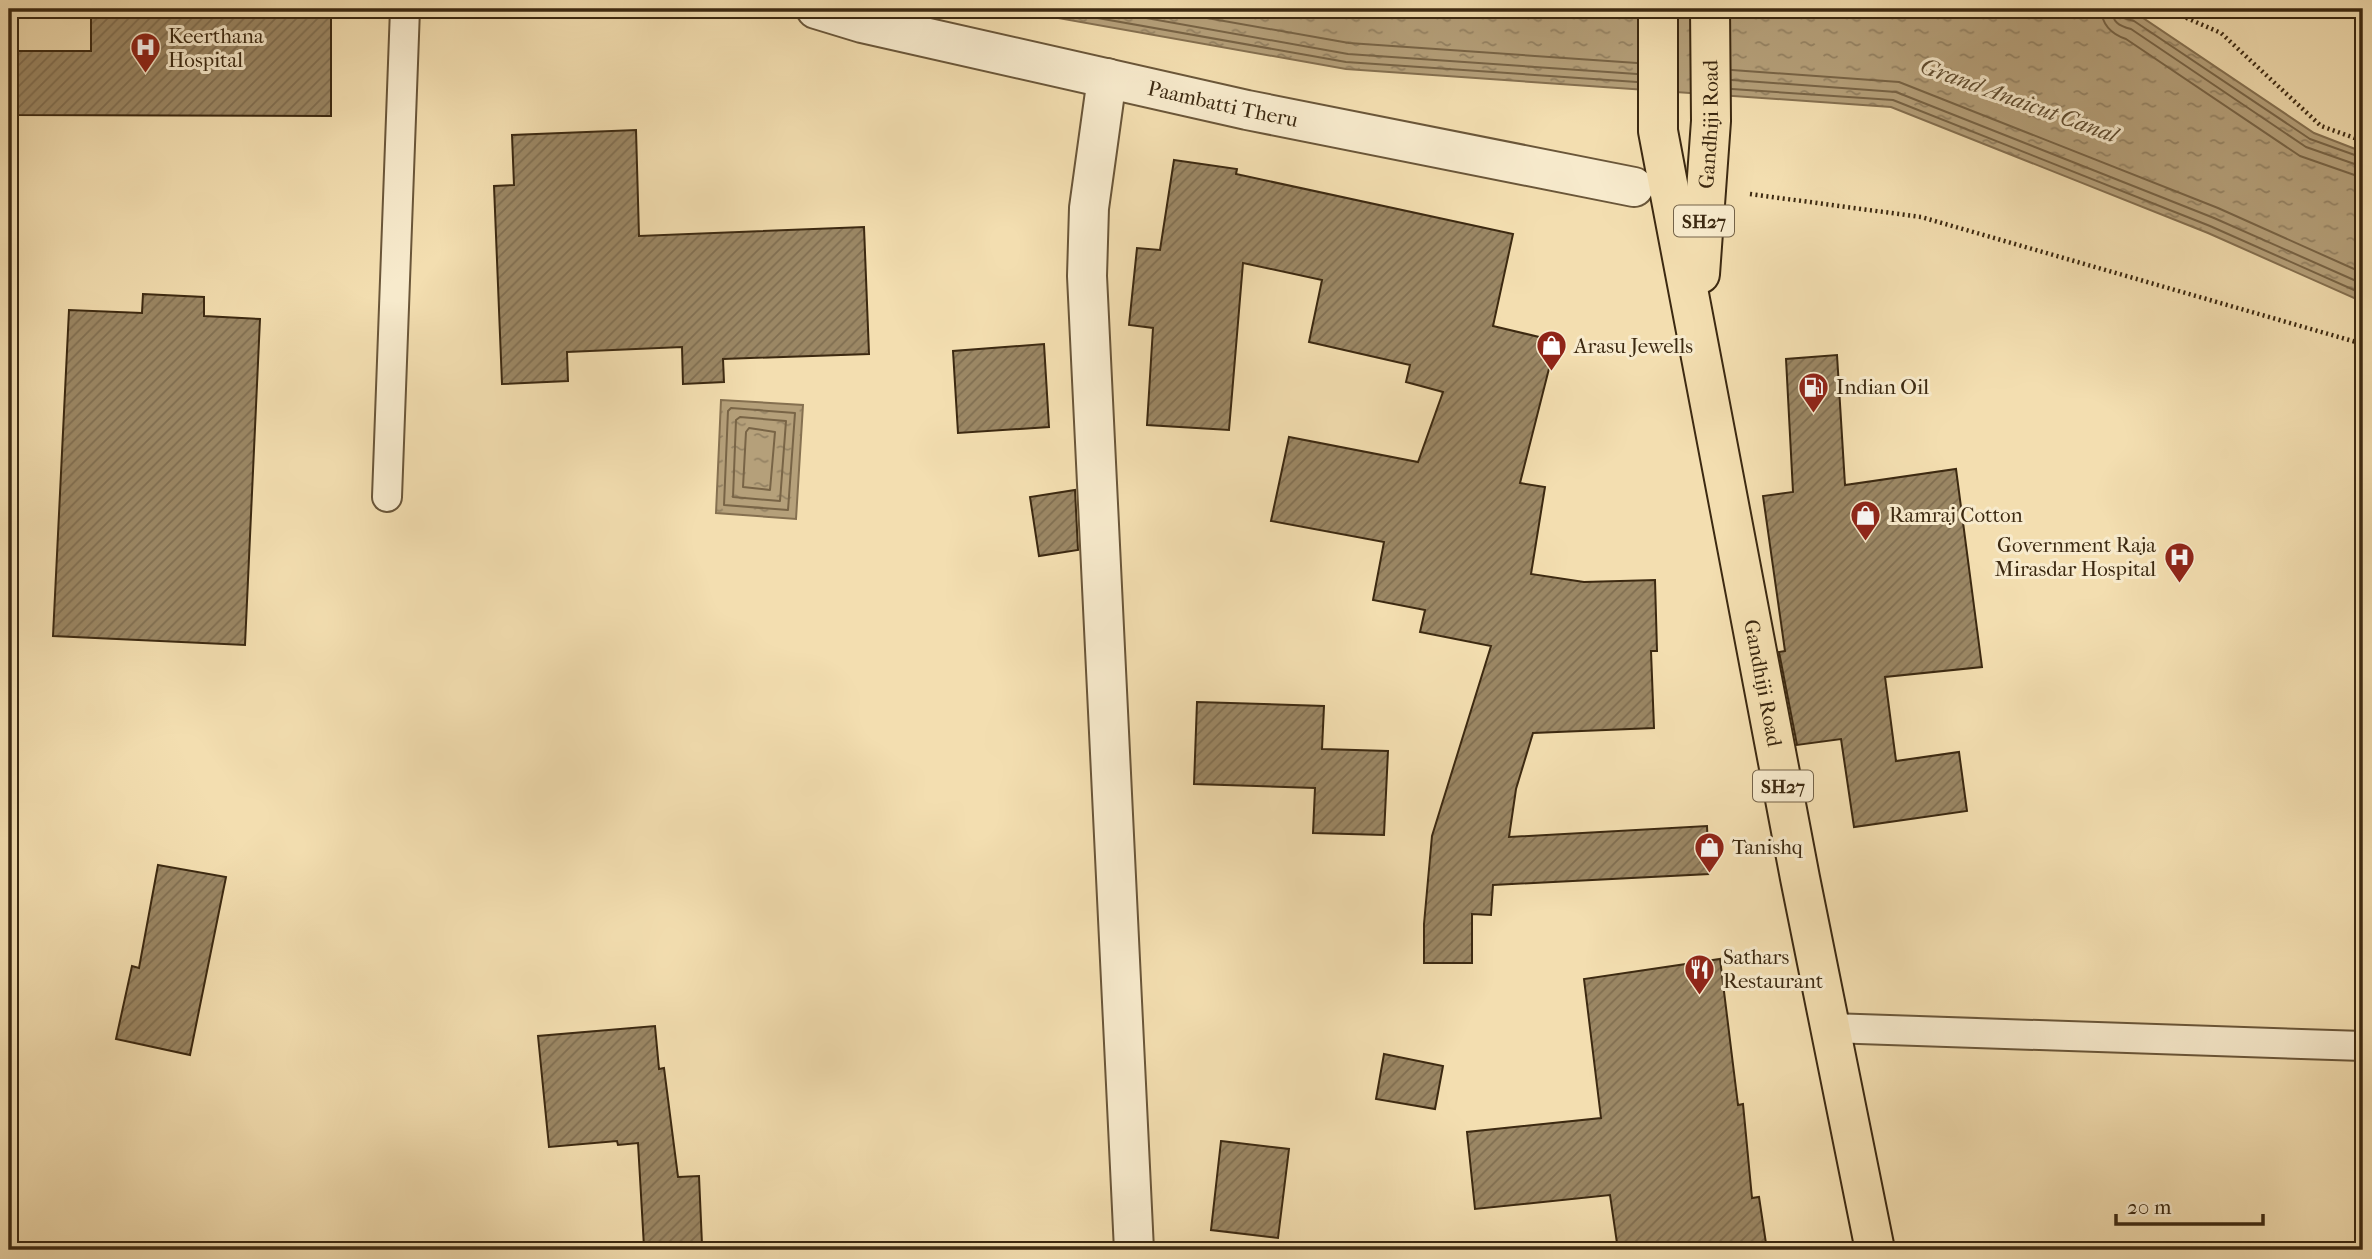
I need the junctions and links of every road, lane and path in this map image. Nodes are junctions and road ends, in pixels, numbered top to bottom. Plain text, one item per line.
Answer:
1 (405, 9) edge
2 (816, 9) edge
3 (1658, 9) edge
4 (1710, 9) edge
5 (2166, 9) edge
6 (1107, 78) junction
7 (2363, 141) edge
8 (1634, 187) dead end
9 (1707, 189) junction
10 (1696, 322) junction
11 (2363, 344) edge
12 (387, 497) dead end
13 (1830, 1028) junction
14 (2363, 1046) edge
15 (1134, 1250) edge
16 (1875, 1250) edge

1 - 12 lane
2 - 6 street, Paambatti Theru
3 - 10 main road, Gandhiji Road / SH27
4 - 9 main road, Gandhiji Road / SH27
5 - 7 path
6 - 8 street, Paambatti Theru
6 - 15 street
9 - 10 main road, Gandhiji Road / SH27
9 - 11 path
10 - 13 main road, Gandhiji Road / SH27
13 - 14 lane
13 - 16 main road, Gandhiji Road / SH27

